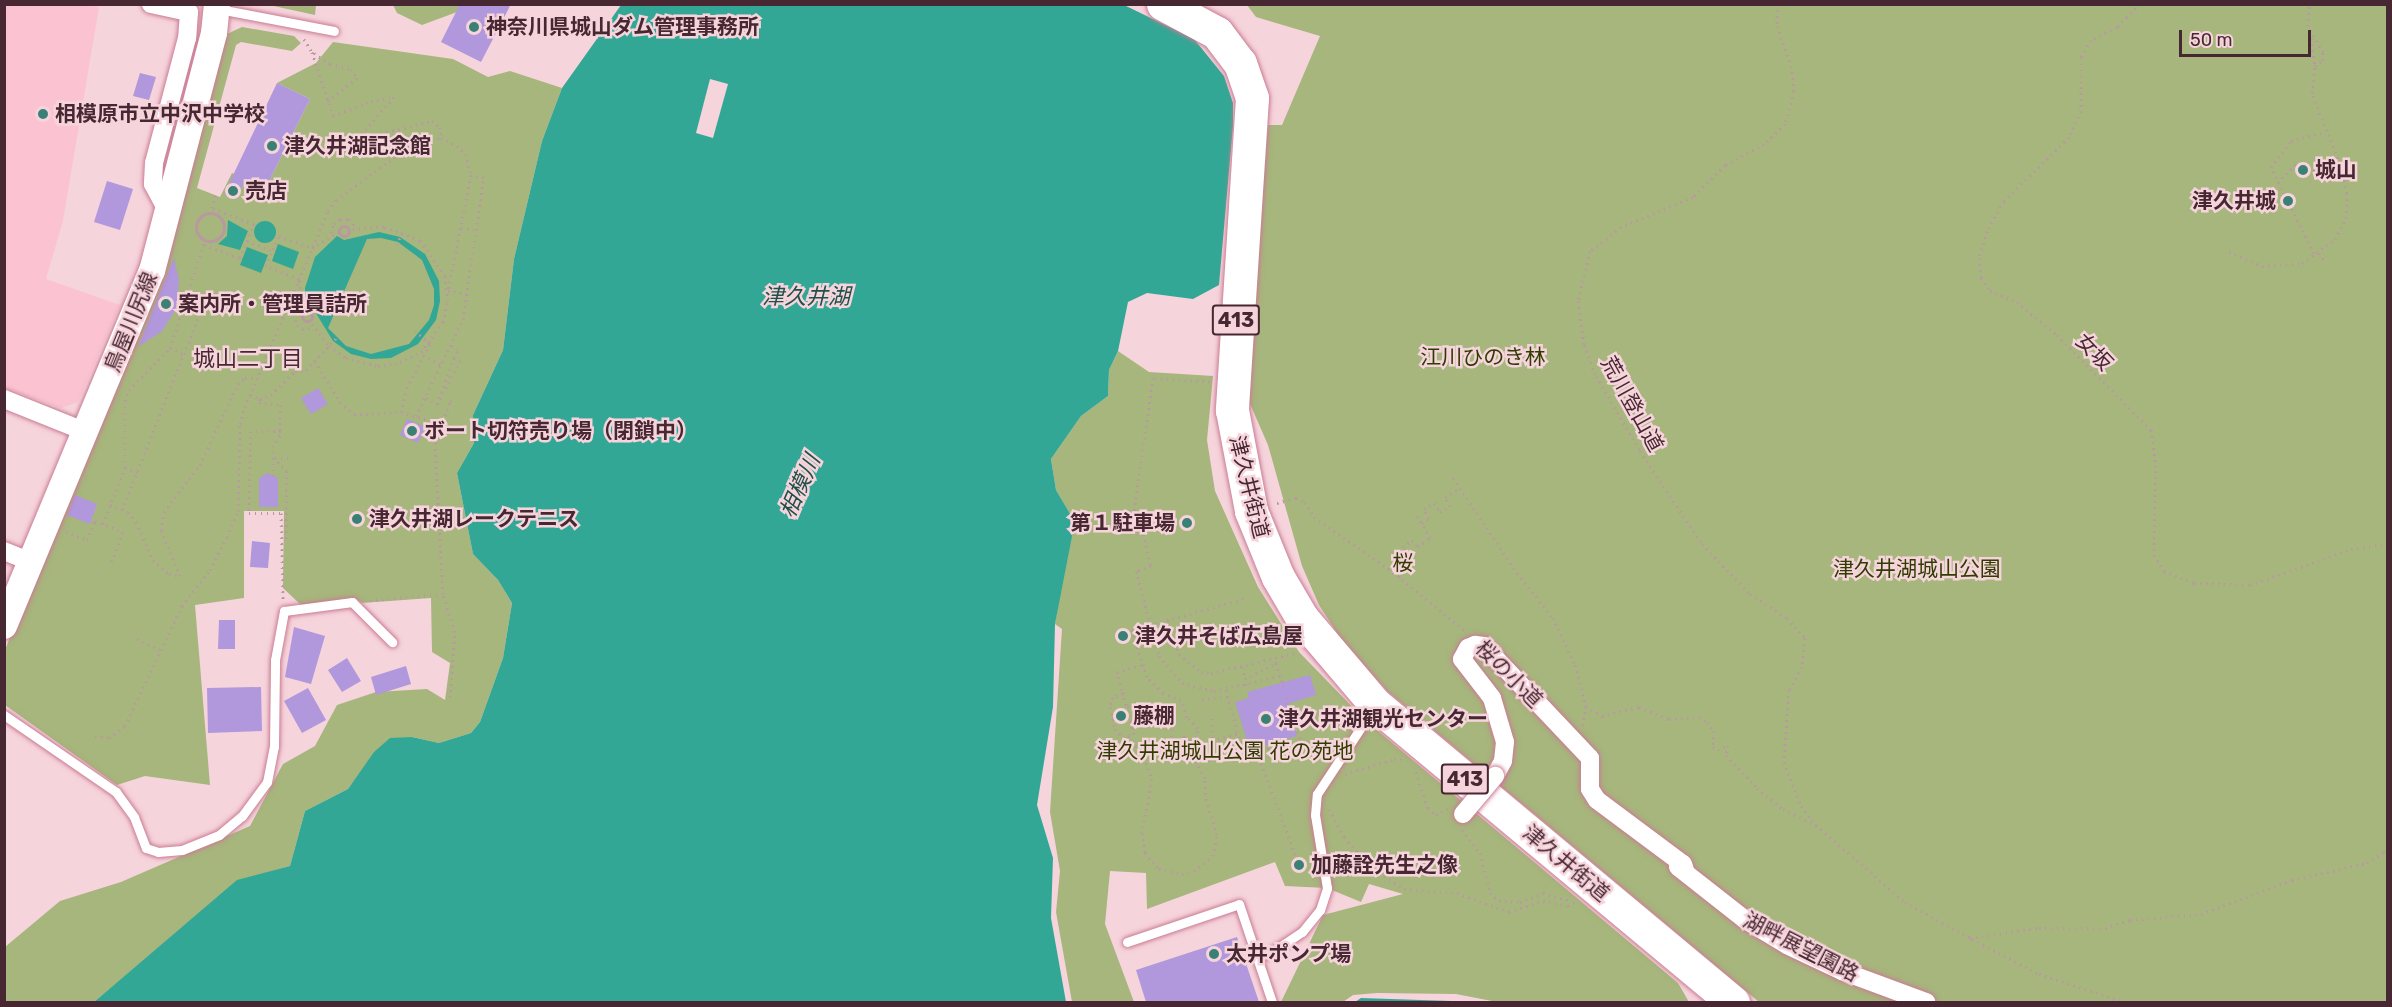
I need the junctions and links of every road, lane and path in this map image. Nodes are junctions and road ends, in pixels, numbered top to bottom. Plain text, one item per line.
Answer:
1 (151, 4) edge
2 (1163, 4) edge
3 (1778, 4) edge
4 (2140, 4) edge
5 (2309, 4) edge
6 (217, 6) edge
7 (334, 31) dead end
8 (2311, 37) junction
9 (312, 52) dead end
10 (316, 63) dead end
11 (2316, 66) junction
12 (326, 102) junction
13 (2325, 132) junction
14 (441, 138) junction
15 (2340, 164) junction
16 (471, 175) junction
17 (2278, 183) junction
18 (215, 195) dead end
19 (212, 210) junction
20 (168, 212) junction
21 (461, 228) junction
22 (476, 230) junction
23 (339, 231) dead end
24 (403, 231) junction
25 (331, 233) junction
26 (247, 241) junction
27 (205, 242) junction
28 (398, 243) dead end
29 (312, 248) junction
30 (272, 251) junction
31 (2229, 252) dead end
32 (2314, 253) junction
33 (2319, 253) junction
34 (2324, 261) dead end
35 (299, 279) junction
36 (448, 291) junction
37 (189, 292) junction
38 (466, 294) junction
39 (300, 307) junction
40 (304, 312) dead end
41 (415, 331) dead end
42 (337, 337) dead end
43 (430, 344) junction
44 (329, 346) junction
45 (452, 346) junction
46 (170, 348) junction
47 (184, 354) junction
48 (423, 355) junction
49 (454, 358) junction
50 (315, 361) junction
51 (442, 365) junction
52 (257, 377) junction
53 (1217, 381) dead end
54 (250, 395) junction
55 (425, 398) junction
56 (4, 399) edge
57 (260, 399) junction
58 (455, 399) dead end
59 (437, 404) junction
60 (400, 412) junction
61 (416, 416) junction
62 (440, 424) junction
63 (280, 431) junction
64 (86, 432) junction
65 (273, 458) junction
66 (290, 459) dead end
67 (124, 468) junction
68 (137, 472) junction
69 (273, 476) dead end
70 (1453, 478) dead end
71 (1460, 488) junction
72 (1277, 502) dead end
73 (110, 505) junction
74 (122, 510) junction
75 (1415, 512) dead end
76 (1422, 523) junction
77 (103, 524) junction
78 (58, 529) dead end
79 (286, 540) dead end
80 (2387, 543) edge
81 (4, 551) edge
82 (31, 562) junction
83 (111, 563) dead end
84 (1398, 577) junction
85 (281, 588) dead end
86 (443, 594) junction
87 (1242, 595) dead end
88 (352, 602) junction
89 (1168, 620) junction
90 (1151, 625) junction
91 (4, 626) edge
92 (137, 639) dead end
93 (392, 642) dead end
94 (1484, 646) junction
95 (160, 650) junction
96 (1304, 651) dead end
97 (1276, 661) junction
98 (1142, 665) junction
99 (1242, 666) junction
100 (1280, 676) junction
101 (1245, 679) junction
102 (1247, 685) junction
103 (1284, 687) dead end
104 (1226, 690) junction
105 (1123, 694) junction
106 (450, 697) dead end
107 (1227, 697) junction
108 (1287, 697) dead end
109 (1202, 699) dead end
110 (1375, 704) junction
111 (1127, 706) junction
112 (4, 715) edge
113 (1212, 718) dead end
114 (1238, 733) junction
115 (95, 736) dead end
116 (1128, 736) junction
117 (1194, 740) junction
118 (1300, 740) junction
119 (1212, 741) junction
120 (1172, 742) junction
121 (1257, 752) junction
122 (1183, 753) dead end
123 (1218, 753) junction
124 (1223, 759) dead end
125 (1336, 765) junction
126 (1341, 775) dead end
127 (1327, 803) dead end
128 (1606, 807) joint
129 (1459, 818) junction
130 (1816, 825) junction
131 (2388, 845) edge
132 (1296, 857) dead end
133 (1572, 905) dead end
134 (1579, 907) dead end
135 (1970, 938) junction
136 (1127, 942) dead end
137 (1256, 957) junction
138 (1272, 1002) edge
139 (1733, 1002) edge
140 (1926, 1002) edge
141 (2126, 1002) edge

1 - 20 street
2 - 110 highway, 津久井街道 / 413
3 - 130 path, 荒川登山道
4 - 80 path, 女坂
5 - 8 path
6 - 7 lane
6 - 20 main road, 鳥屋川尻線
8 - 11 path
8 - 11 path
9 - 12 path
10 - 12 path
11 - 13 path
12 - 14 path
13 - 15 path
13 - 17 path
14 - 16 path
14 - 29 path
15 - 17 path
15 - 33 path
16 - 21 path
16 - 22 path
17 - 32 path
18 - 19 path
19 - 26 path
19 - 27 path
19 - 27 path
20 - 64 main road, 鳥屋川尻線
21 - 22 path
21 - 36 path
22 - 38 path
23 - 25 path
24 - 25 path
24 - 28 path
24 - 36 path
25 - 29 path
26 - 27 path
26 - 30 path
27 - 37 path
29 - 30 path
29 - 35 path
30 - 35 path
31 - 32 path
32 - 33 path
33 - 34 path
35 - 39 path
35 - 52 path
36 - 38 path
36 - 43 path
37 - 46 path
37 - 47 path
38 - 45 path
39 - 40 path
39 - 44 path
41 - 43 path
42 - 44 path
43 - 44 path
43 - 48 path
44 - 50 path
45 - 49 path
45 - 51 path
46 - 47 path
46 - 67 path
47 - 68 path
48 - 51 path
48 - 60 path
49 - 59 path
49 - 59 path
50 - 57 path
50 - 60 path
51 - 55 path
52 - 54 path
52 - 74 path
53 - 90 path
54 - 57 path
54 - 95 path
55 - 59 path
55 - 61 path
56 - 64 street
57 - 63 path
58 - 62 path
60 - 61 path
61 - 62 path
62 - 86 path
63 - 65 path
63 - 85 path
64 - 82 main road, 鳥屋川尻線
65 - 66 path
65 - 69 path
65 - 79 path
67 - 68 path
67 - 73 path
68 - 74 path
70 - 71 path
71 - 76 path
71 - 130 path
72 - 84 path, 桜の小道
73 - 74 path
73 - 77 path
75 - 76 path
76 - 84 path
77 - 78 path
77 - 83 path
81 - 82 street
82 - 91 main road, 鳥屋川尻線
84 - 94 path, 桜の小道
86 - 88 path
86 - 106 path
87 - 89 path
88 - 93 lane
88 - 112 lane
89 - 90 path
89 - 99 path
90 - 98 path
90 - 104 path
92 - 95 path
94 - 128 street, 桜の小道
94 - 129 street, bridge
95 - 115 path
96 - 97 path
97 - 99 path
97 - 100 path
97 - 101 path
98 - 105 path
98 - 117 path
99 - 101 path
100 - 102 path
100 - 103 path
101 - 102 path
102 - 104 path
104 - 107 path
105 - 111 path
105 - 116 path
107 - 109 path
107 - 114 path
108 - 118 path
110 - 125 lane
110 - 139 highway, 津久井街道 / 413
111 - 116 path
111 - 120 path
113 - 119 path
114 - 119 path
114 - 121 path
116 - 117 path
117 - 120 path
117 - 123 path
118 - 121 path
118 - 125 path
119 - 123 path
120 - 122 path
121 - 132 path
123 - 124 path
125 - 137 lane
126 - 129 path
127 - 133 path
128 - 140 street, 湖畔展望園路
129 - 134 path
130 - 135 path
131 - 135 path
135 - 141 path
136 - 137 lane
137 - 138 lane

